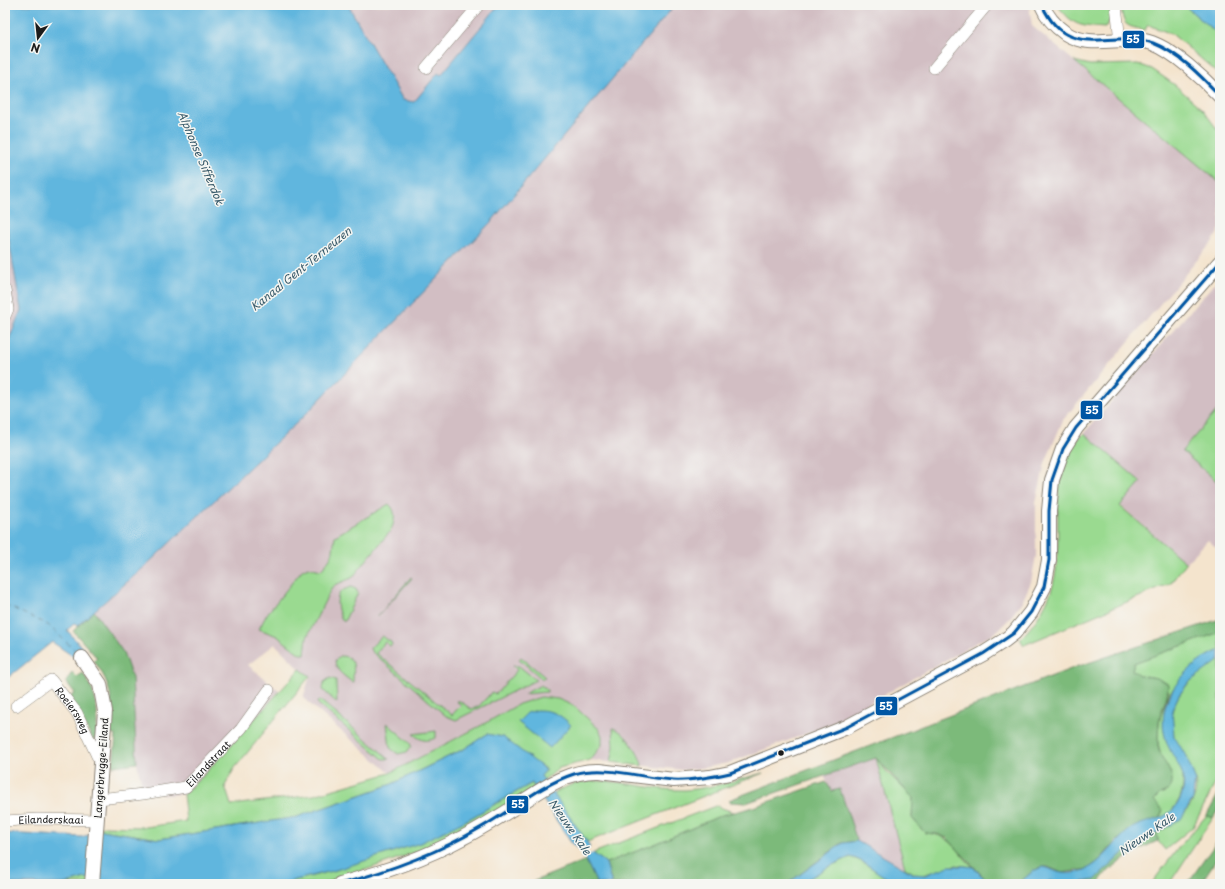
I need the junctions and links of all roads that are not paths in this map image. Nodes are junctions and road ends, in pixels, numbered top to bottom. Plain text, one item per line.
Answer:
1 (480, 5) edge
2 (987, 5) edge
3 (1042, 5) edge
4 (1116, 5) edge
5 (1120, 41) junction
6 (426, 68) dead end
7 (934, 68) dead end
8 (1220, 96) edge
9 (1220, 262) edge
10 (5, 290) edge
11 (5, 316) edge
12 (82, 658) dead end
13 (269, 690) dead end
14 (16, 706) dead end
15 (102, 756) junction
16 (99, 799) junction
17 (5, 821) edge
18 (97, 826) junction
19 (93, 882) edge
20 (340, 884) edge

1 - 6 street
2 - 7 street
3 - 5 main road
4 - 5 street
5 - 8 main road
9 - 20 main road
10 - 11 street
12 - 15 main road, Langerbrugge-Eiland
13 - 16 street, Eilandstraat
14 - 15 street, Roeiersweg
15 - 16 main road, Langerbrugge-Eiland
16 - 18 main road, Langerbrugge-Eiland
17 - 18 street, Eilanderskaai
18 - 19 main road, Langerbrugge-Eiland

